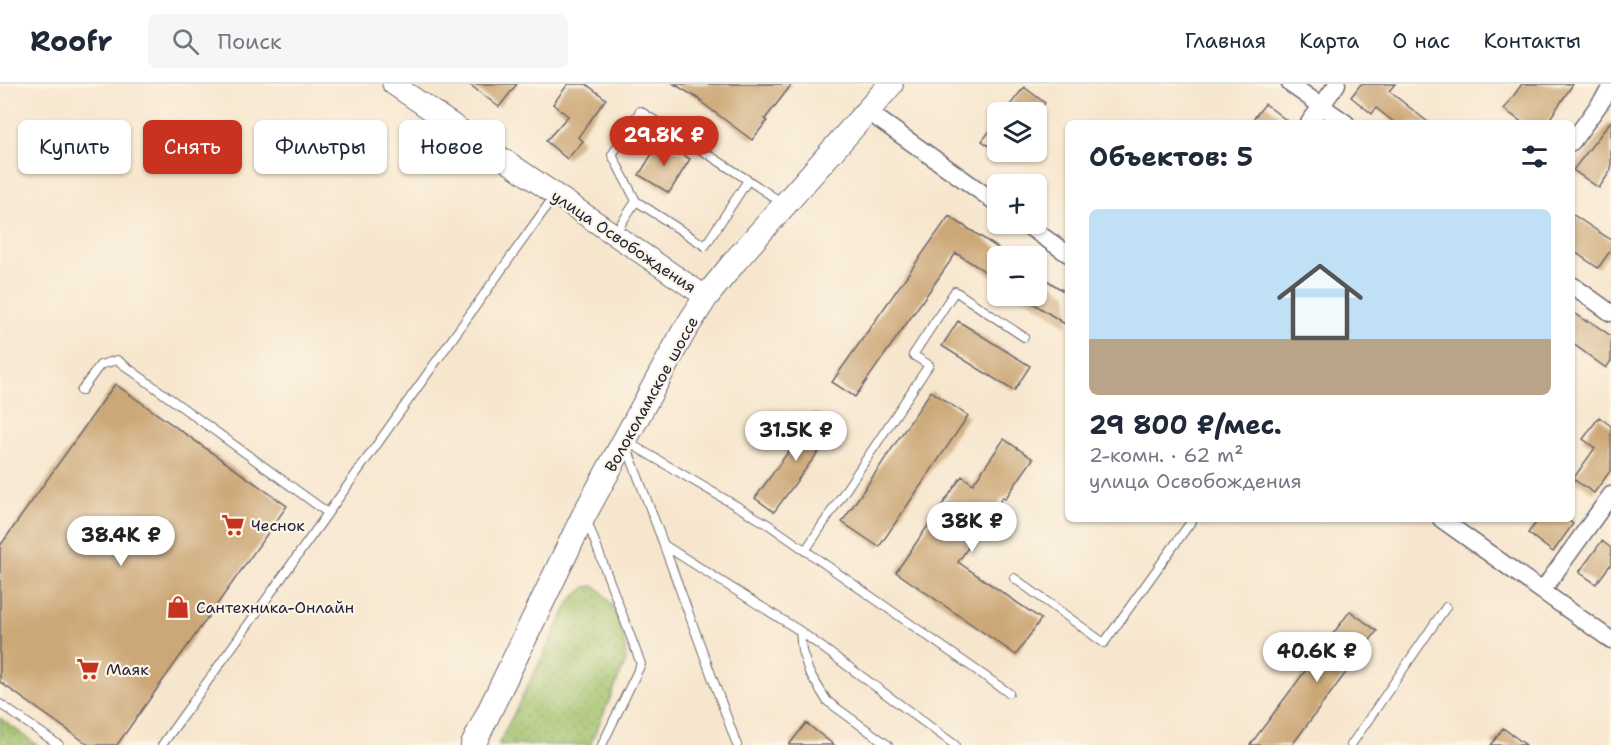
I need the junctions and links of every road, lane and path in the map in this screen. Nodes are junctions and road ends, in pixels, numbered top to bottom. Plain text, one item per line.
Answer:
1 (393, 84) edge
2 (891, 84) edge
3 (1290, 84) edge
4 (1337, 84) edge
5 (1611, 88) edge
6 (1322, 106) junction
7 (867, 111) junction
8 (1311, 120) edge
9 (1342, 120) edge
10 (1575, 138) edge
11 (748, 180) junction
12 (555, 194) junction
13 (987, 196) edge
14 (636, 201) junction
15 (785, 204) junction
16 (614, 234) junction
17 (1039, 234) edge
18 (1065, 252) edge
19 (1575, 287) edge
20 (706, 297) junction
21 (1611, 312) edge
22 (1024, 337) dead end
23 (81, 391) dead end
24 (624, 440) junction
25 (1611, 495) edge
26 (328, 513) junction
27 (584, 515) junction
28 (1192, 522) edge
29 (1445, 522) edge
30 (664, 545) junction
31 (806, 550) junction
32 (1014, 578) dead end
33 (1542, 591) junction
34 (1446, 607) dead end
35 (800, 631) junction
36 (1611, 640) edge
37 (1009, 693) dead end
38 (0, 704) edge
39 (58, 745) edge
40 (162, 745) edge
41 (473, 745) edge
42 (602, 745) edge
43 (737, 745) edge
44 (888, 745) edge
45 (955, 745) edge
46 (1351, 745) edge

1 - 12 street, улица Освобождения
2 - 7 main road, Волоколамское шоссе
3 - 6 street
4 - 6 street
5 - 10 street
6 - 8 street
6 - 9 street
7 - 13 street
7 - 15 main road, Волоколамское шоссе
11 - 14 lane
11 - 14 lane
11 - 15 lane
12 - 16 street, улица Освобождения
12 - 26 lane
14 - 16 lane
15 - 20 main road, Волоколамское шоссе
16 - 20 street, улица Освобождения
17 - 18 street
19 - 21 street
20 - 24 main road, Волоколамское шоссе
22 - 31 lane
23 - 26 lane
24 - 27 main road, Волоколамское шоссе
24 - 30 lane
24 - 31 lane
25 - 33 street
26 - 40 lane
27 - 41 main road, Волоколамское шоссе
27 - 42 lane
28 - 32 lane
29 - 33 street
30 - 35 lane
30 - 43 lane
31 - 37 lane
33 - 36 street
34 - 46 lane
35 - 44 lane
35 - 45 lane
38 - 39 lane

